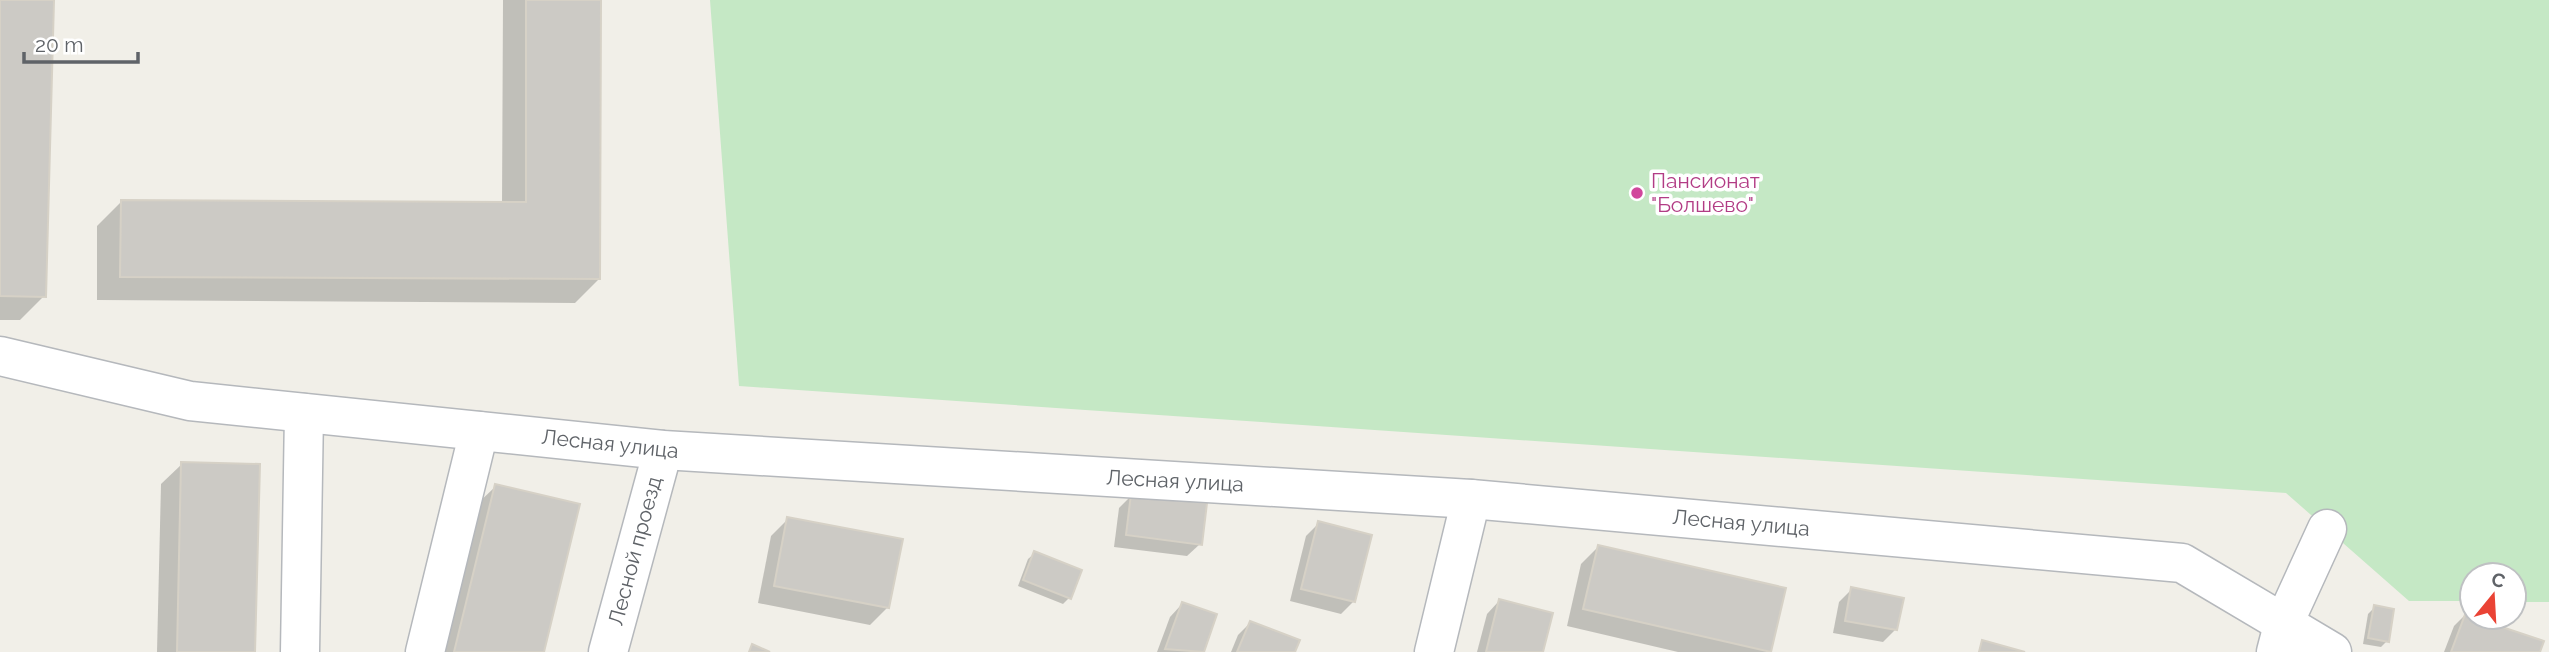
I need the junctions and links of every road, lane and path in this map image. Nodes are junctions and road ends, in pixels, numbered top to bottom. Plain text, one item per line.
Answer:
1 (0, 355) edge
2 (304, 413) junction
3 (479, 431) junction
4 (663, 450) junction
5 (1471, 499) junction
6 (2327, 529) dead end
7 (2279, 639) edge
8 (300, 652) edge
9 (425, 652) edge
10 (608, 652) edge
11 (1433, 652) edge
12 (2332, 652) edge

1 - 2 street, Лесная улица
2 - 3 street, Лесная улица
2 - 8 street
3 - 4 street, Лесная улица
3 - 9 street
4 - 5 street, Лесная улица
4 - 10 street, Лесной проезд
5 - 7 street, Лесная улица
5 - 11 street
6 - 7 street
7 - 12 street, Лесная улица

